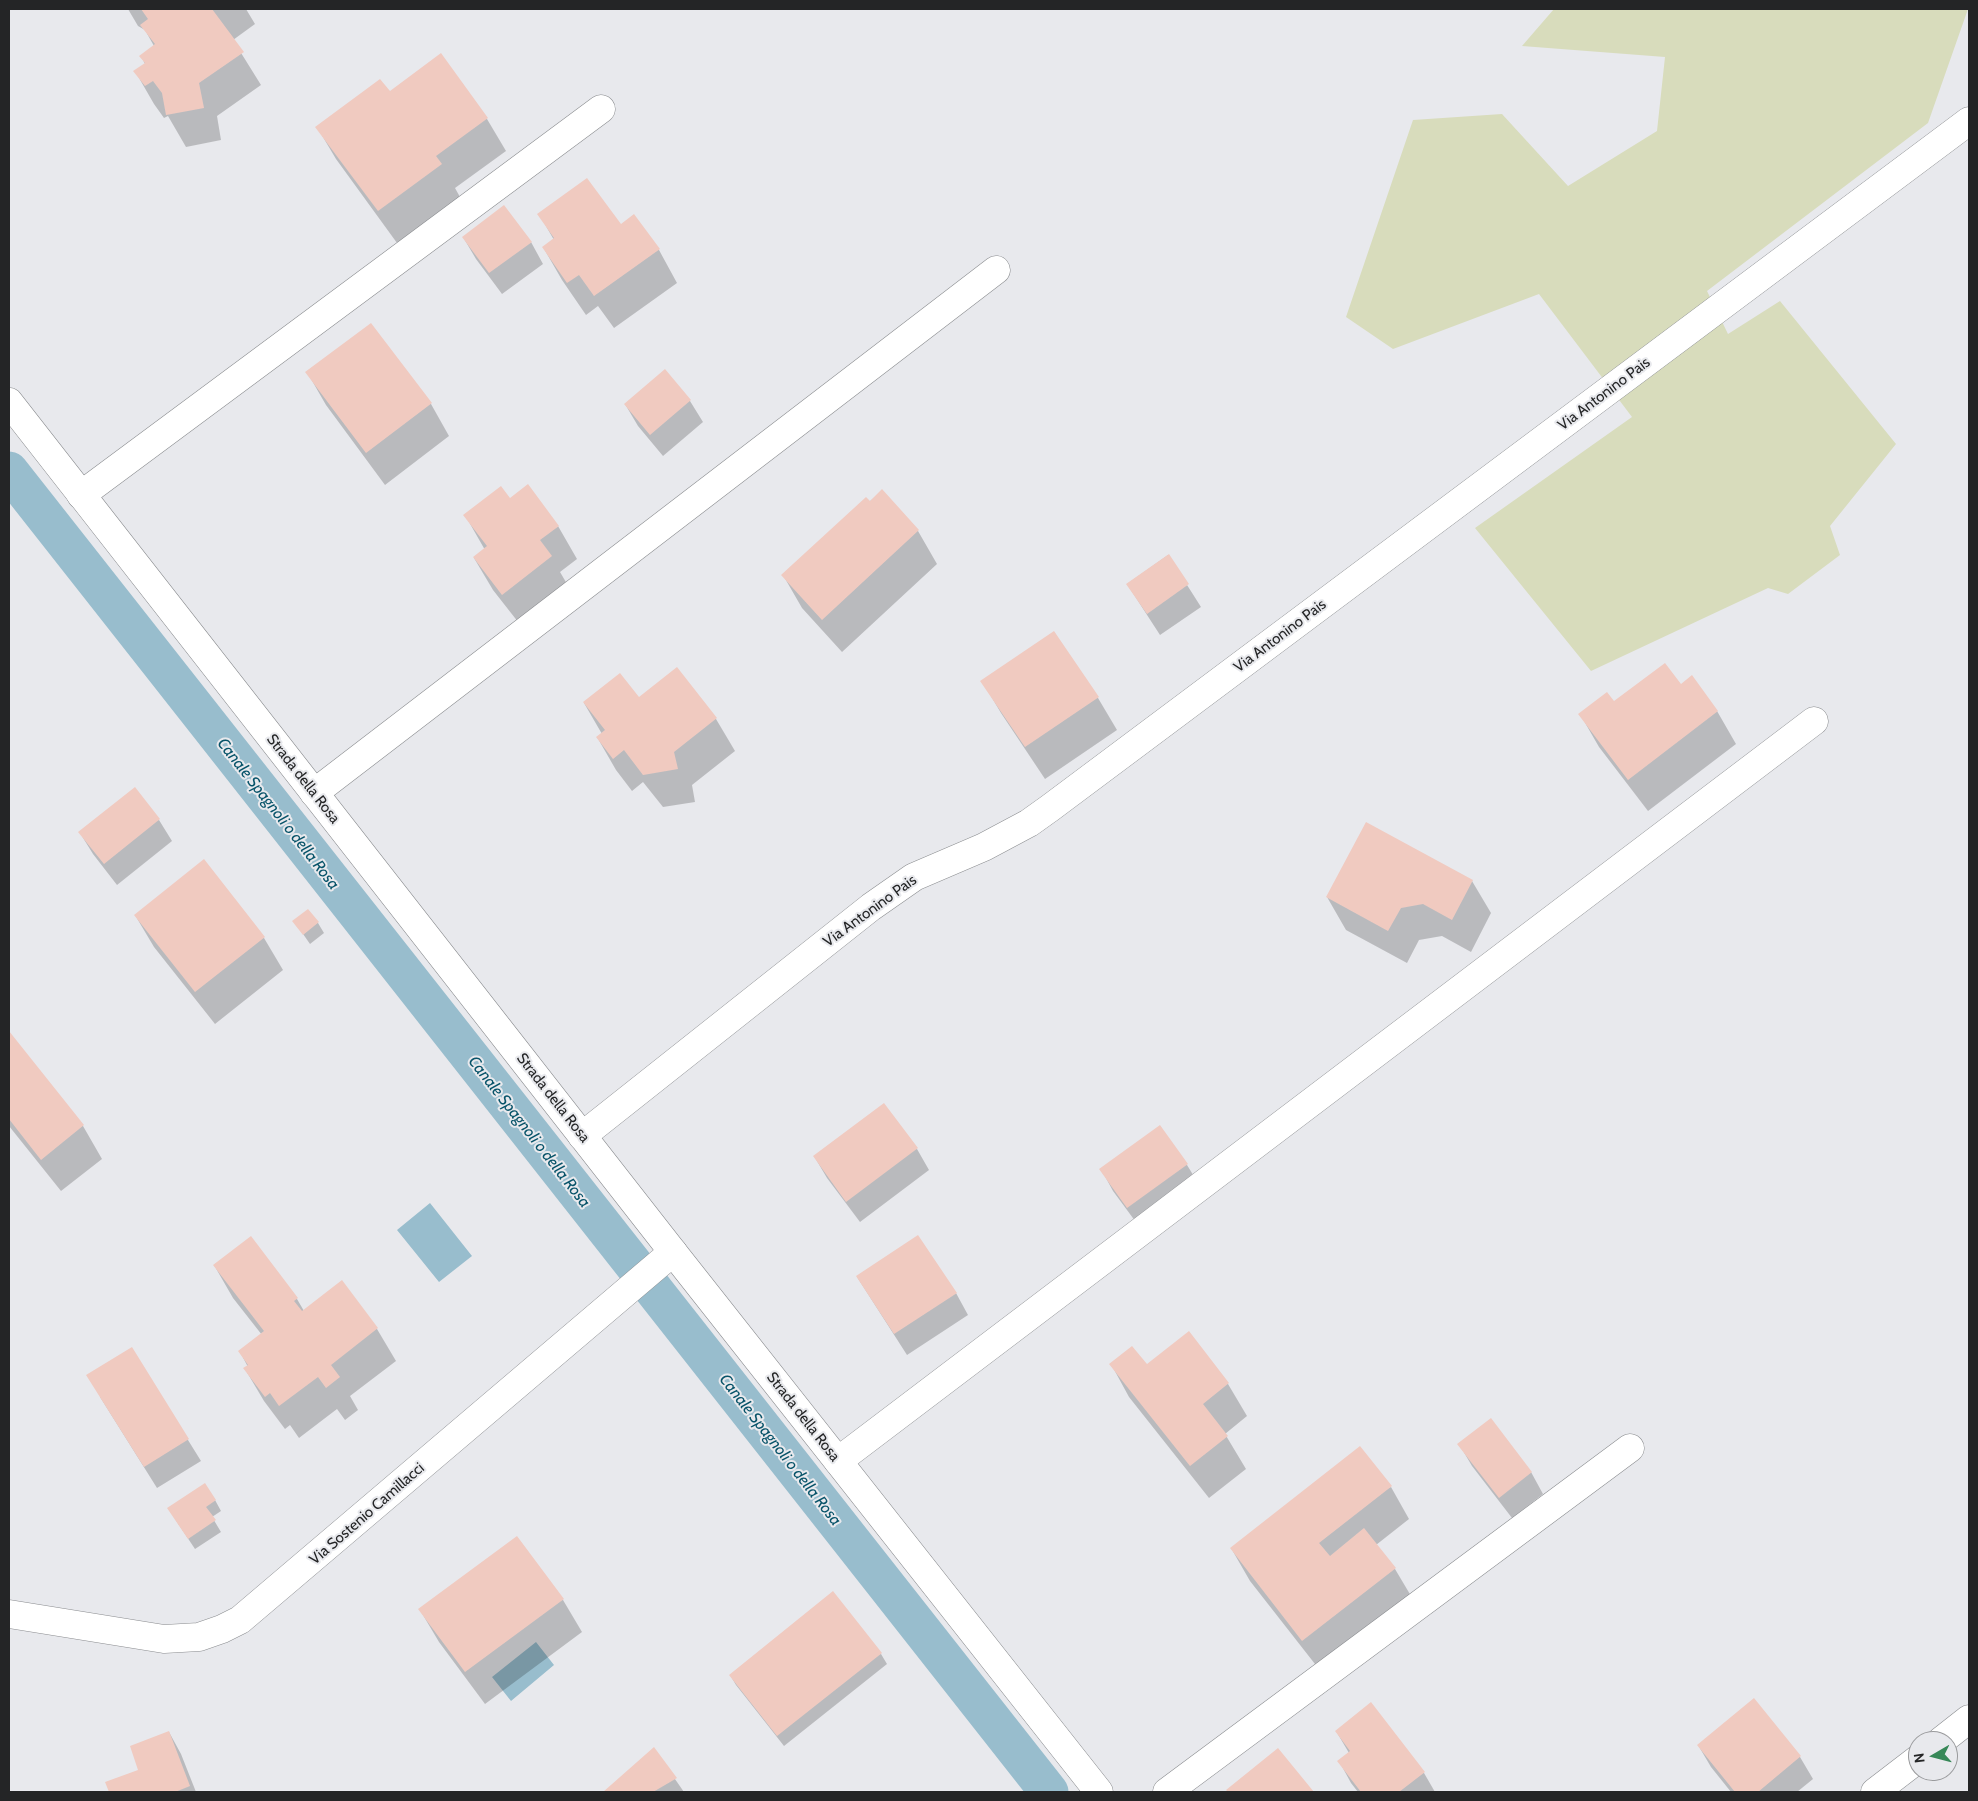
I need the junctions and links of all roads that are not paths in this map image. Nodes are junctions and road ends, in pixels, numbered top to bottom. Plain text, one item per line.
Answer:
1 (601, 109) dead end
2 (1969, 121) edge
3 (996, 270) dead end
4 (9, 402) edge
5 (81, 495) junction
6 (1814, 721) dead end
7 (314, 793) junction
8 (582, 1136) junction
9 (673, 1252) junction
10 (1630, 1448) dead end
11 (838, 1461) junction
12 (9, 1614) edge
13 (1969, 1719) edge
14 (1954, 1731) edge
15 (1908, 1767) edge
16 (1100, 1792) edge
17 (1167, 1792) edge
18 (1875, 1792) edge

1 - 5 street
2 - 8 street, Via Antonino Pais
3 - 7 street
4 - 5 street, Strada della Rosa
5 - 7 street, Strada della Rosa
6 - 11 street
7 - 8 street, Strada della Rosa
8 - 9 street, Strada della Rosa
9 - 11 street, Strada della Rosa
9 - 12 street, Via Sostenio Camillacci
10 - 17 street
11 - 16 street, Strada della Rosa
13 - 14 street
15 - 18 street

